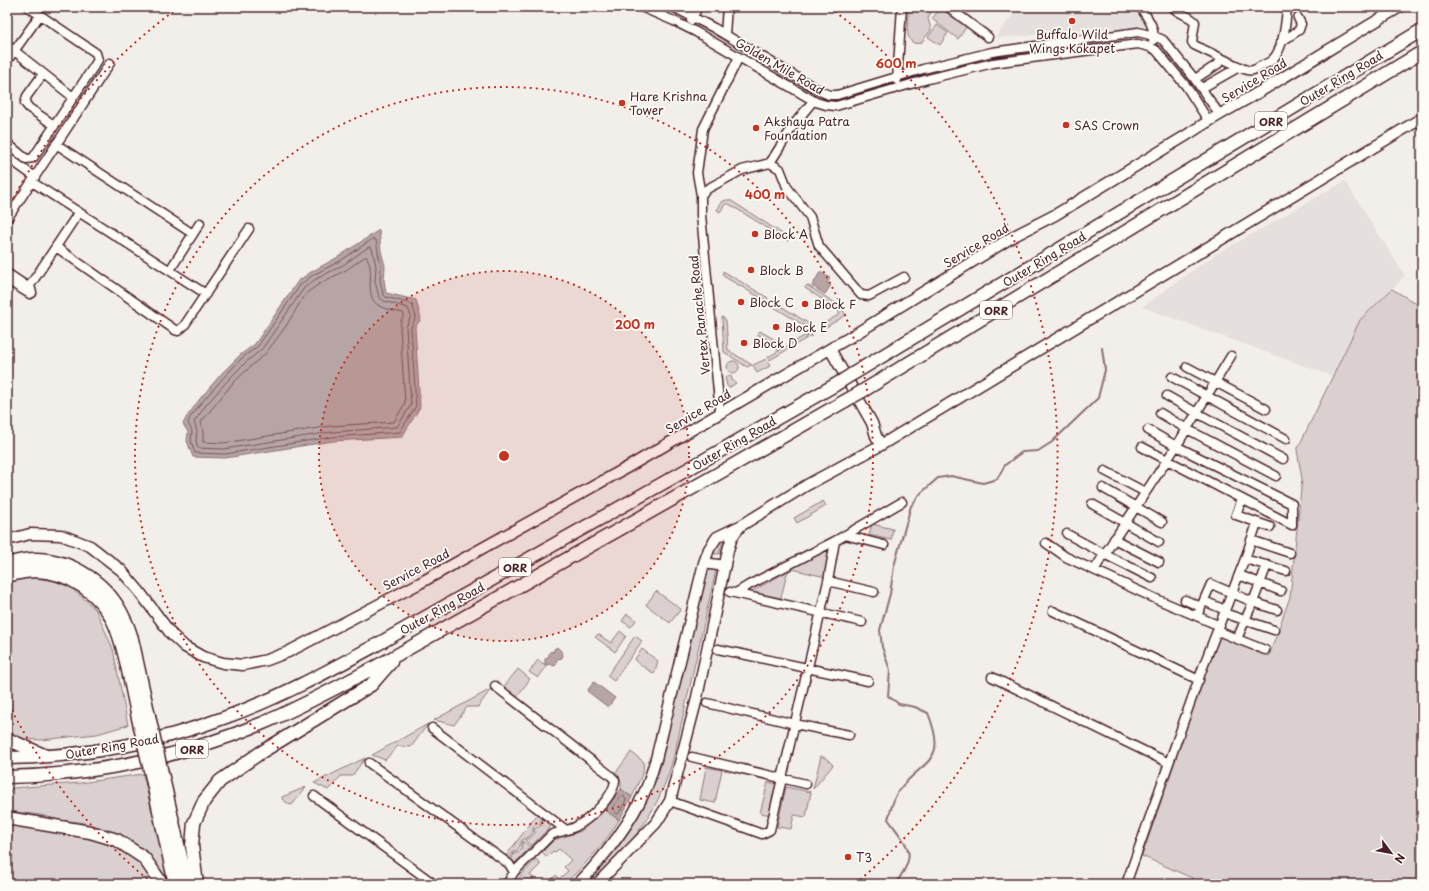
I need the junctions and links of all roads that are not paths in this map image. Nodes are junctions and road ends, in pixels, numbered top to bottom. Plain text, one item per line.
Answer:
1 (28, 7) edge
2 (641, 7) edge
3 (673, 7) edge
4 (698, 7) edge
5 (727, 7) edge
6 (902, 7) edge
7 (948, 7) edge
8 (1140, 7) edge
9 (1172, 7) edge
10 (1287, 7) edge
11 (1400, 7) edge
12 (40, 15) junction
13 (693, 16) junction
14 (1298, 18) dead end
15 (687, 27) junction
16 (1422, 30) edge
17 (725, 34) junction
18 (1154, 36) junction
19 (988, 37) dead end
20 (1281, 42) junction
21 (7, 46) edge
22 (1152, 48) junction
23 (14, 51) junction
24 (1422, 52) edge
25 (739, 57) junction
26 (7, 61) edge
27 (110, 62) dead end
28 (1218, 64) dead end
29 (1239, 67) junction
30 (43, 74) junction
31 (898, 77) junction
32 (1195, 79) junction
33 (897, 88) junction
34 (1202, 88) junction
35 (73, 97) junction
36 (813, 100) junction
37 (1220, 115) junction
38 (1422, 118) edge
39 (1208, 120) junction
40 (54, 125) junction
41 (7, 144) edge
42 (56, 144) junction
43 (43, 153) junction
44 (7, 157) edge
45 (770, 163) junction
46 (33, 179) junction
47 (701, 195) junction
48 (78, 212) junction
49 (8, 215) edge
50 (200, 223) dead end
51 (249, 229) dead end
52 (193, 234) junction
53 (56, 247) junction
54 (170, 270) junction
55 (7, 273) edge
56 (904, 277) dead end
57 (7, 280) edge
58 (29, 287) junction
59 (206, 294) junction
60 (830, 349) junction
61 (1231, 356) dead end
62 (1187, 367) dead end
63 (1172, 377) dead end
64 (1215, 383) junction
65 (1167, 396) dead end
66 (1207, 396) junction
67 (1266, 409) dead end
68 (720, 412) junction
69 (1160, 413) dead end
70 (1196, 413) junction
71 (1187, 429) junction
72 (1148, 430) dead end
73 (1286, 439) dead end
74 (881, 444) junction
75 (1176, 446) junction
76 (1142, 447) dead end
77 (1283, 459) dead end
78 (1167, 460) junction
79 (1105, 471) dead end
80 (1276, 476) dead end
81 (1103, 488) dead end
82 (1145, 492) junction
83 (1242, 499) junction
84 (902, 502) dead end
85 (1092, 504) dead end
86 (1136, 507) junction
87 (1162, 522) dead end
88 (1257, 522) junction
89 (1125, 523) junction
90 (742, 525) junction
91 (1270, 527) dead end
92 (1067, 534) dead end
93 (845, 535) junction
94 (1114, 539) junction
95 (7, 540) edge
96 (1251, 540) junction
97 (835, 541) junction
98 (1159, 542) dead end
99 (1046, 543) dead end
100 (884, 545) dead end
101 (1290, 553) dead end
102 (1104, 554) junction
103 (1245, 559) junction
104 (1159, 562) dead end
105 (7, 564) edge
106 (704, 564) junction
107 (1267, 565) junction
108 (725, 566) junction
109 (1094, 570) junction
110 (1286, 571) dead end
111 (1239, 575) junction
112 (7, 576) edge
113 (1152, 578) dead end
114 (828, 581) junction
115 (1260, 583) junction
116 (1281, 591) dead end
117 (874, 592) dead end
118 (1232, 593) junction
119 (1185, 600) dead end
120 (1253, 602) junction
121 (1202, 604) junction
122 (1277, 610) dead end
123 (1053, 611) dead end
124 (1225, 611) junction
125 (821, 614) junction
126 (1197, 616) junction
127 (1245, 620) junction
128 (862, 622) dead end
129 (1219, 628) junction
130 (1274, 630) dead end
131 (1237, 639) junction
132 (718, 649) dead end
133 (1265, 650) dead end
134 (398, 654) junction
135 (808, 668) junction
136 (992, 677) dead end
137 (1199, 680) junction
138 (868, 681) dead end
139 (495, 686) dead end
140 (708, 704) dead end
141 (144, 717) junction
142 (795, 724) junction
143 (432, 728) dead end
144 (848, 735) dead end
145 (7, 739) edge
146 (47, 756) junction
147 (692, 757) dead end
148 (7, 758) edge
149 (369, 762) dead end
150 (1169, 763) junction
151 (7, 777) edge
152 (782, 778) junction
153 (158, 782) junction
154 (806, 784) dead end
155 (314, 796) dead end
156 (670, 801) junction
157 (7, 818) edge
158 (566, 830) junction
159 (514, 872) junction
160 (162, 884) edge
161 (175, 884) edge
162 (187, 884) edge
163 (197, 884) edge
164 (434, 884) edge
165 (508, 884) edge
166 (578, 884) edge
167 (597, 884) edge
168 (1126, 884) edge

1 - 12 street
2 - 15 street, Golden Mile Road
3 - 13 street, Golden Mile Road
4 - 13 street
5 - 17 street
6 - 31 street
7 - 19 street
8 - 18 street
9 - 29 street
10 - 20 street
11 - 37 main road, Service Road
12 - 23 street
12 - 35 street
13 - 15 street
13 - 17 street, Golden Mile Road
14 - 20 street
15 - 25 street, Golden Mile Road
16 - 146 highway, Outer Ring Road / ORR, bridge
17 - 31 street, Golden Mile Road
18 - 22 street
18 - 31 street, Golden Mile Road
18 - 32 street, Golden Mile Road
20 - 29 street
21 - 23 street
22 - 33 street, Golden Mile Road
22 - 39 street
23 - 26 street
23 - 30 street
24 - 134 highway, Outer Ring Road / ORR, bridge
25 - 36 street, Golden Mile Road
25 - 47 street, Vertex Panache Road
27 - 42 street
28 - 32 street
29 - 34 street
30 - 35 street
30 - 40 street
31 - 33 street
32 - 34 street, Golden Mile Road
33 - 36 street, Golden Mile Road
34 - 37 street, Golden Mile Road
35 - 40 street
36 - 45 street
37 - 39 main road, Service Road
38 - 74 main road
39 - 60 main road, Service Road
40 - 43 street
41 - 43 street
42 - 43 street
42 - 52 street
43 - 46 street
44 - 46 street
45 - 47 street
45 - 56 street
46 - 48 street
46 - 49 street
47 - 68 street, Vertex Panache Road
48 - 53 street
48 - 54 street
50 - 52 street
51 - 59 street
52 - 54 street
53 - 58 street
53 - 59 street
54 - 59 street
55 - 58 street
57 - 58 street
60 - 68 main road, Service Road
60 - 74 main road
61 - 64 street
62 - 64 street
63 - 66 street
64 - 66 street
64 - 67 street
65 - 70 street
66 - 70 street
66 - 73 street
68 - 95 main road, Service Road
69 - 71 street
70 - 71 street
70 - 77 street
71 - 75 street
71 - 80 street
72 - 75 street
74 - 90 main road
75 - 78 street
75 - 83 street
76 - 78 street
78 - 82 street
78 - 83 street
79 - 82 street
81 - 86 street
82 - 86 street
83 - 88 street
84 - 93 street
85 - 89 street
86 - 87 street
86 - 89 street
88 - 91 street
88 - 96 street
89 - 94 street
89 - 98 street
90 - 106 main road
90 - 108 main road
92 - 102 street
93 - 97 street
93 - 100 street
94 - 102 street
94 - 104 street
96 - 101 street
96 - 103 street
97 - 114 street
97 - 125 street
99 - 109 street
102 - 109 street
102 - 113 street
103 - 107 street
103 - 111 street
105 - 141 highway
106 - 108 main road
106 - 166 main road
107 - 110 street
107 - 115 street
108 - 156 main road
109 - 126 street
111 - 115 street
111 - 118 street
112 - 141 highway
114 - 117 street
114 - 125 street
115 - 116 street
115 - 120 street
118 - 120 street
118 - 121 street
118 - 124 street
119 - 121 street
120 - 122 street
120 - 127 street
121 - 124 street
121 - 126 street
123 - 137 street
124 - 127 street
124 - 129 street
125 - 128 street
125 - 135 street
126 - 129 street
127 - 130 street
127 - 131 street
129 - 131 street
129 - 137 street
131 - 133 street
132 - 135 street
134 - 151 highway, Outer Ring Road / ORR
134 - 163 highway
135 - 138 street
135 - 142 street
136 - 150 street
137 - 150 street
139 - 158 street
140 - 142 street
141 - 153 highway, bridge
142 - 144 street
142 - 152 street
143 - 158 street
145 - 146 highway
146 - 148 highway, Outer Ring Road / ORR
147 - 152 street
149 - 159 street
150 - 168 street
152 - 154 street
152 - 156 street
153 - 161 highway
153 - 162 highway
155 - 164 street
156 - 167 main road
157 - 160 highway
158 - 159 street
159 - 165 street

